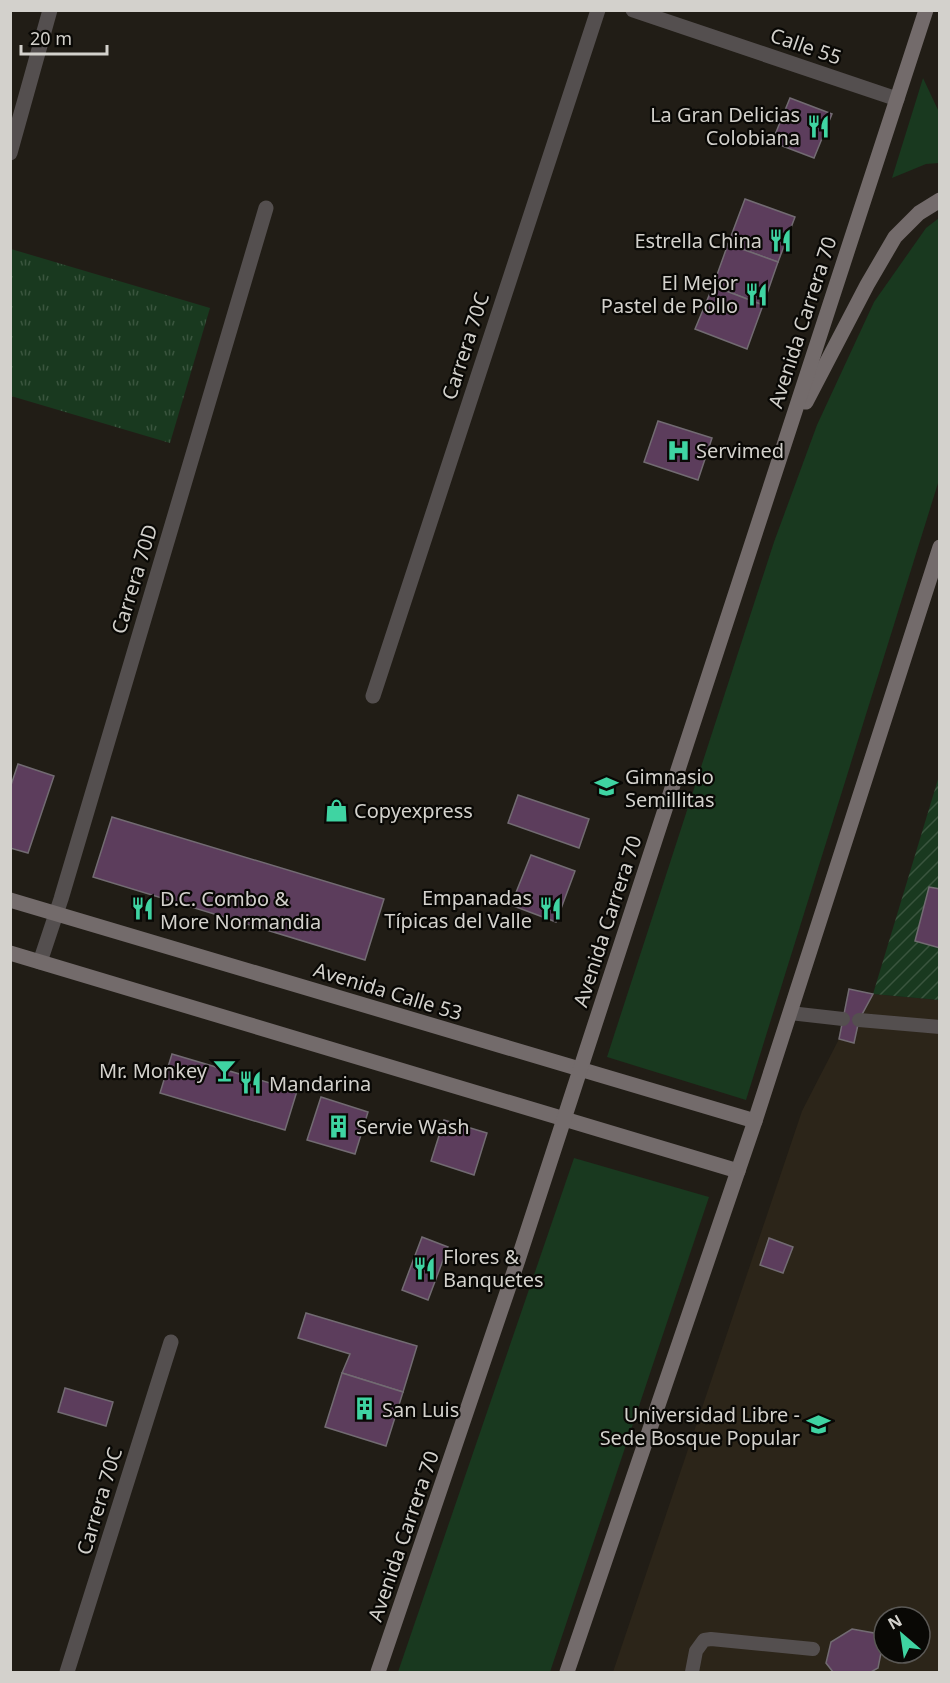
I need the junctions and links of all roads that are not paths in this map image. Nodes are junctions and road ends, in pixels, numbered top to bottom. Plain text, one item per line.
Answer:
1 (50, 10) edge
2 (598, 10) edge
3 (633, 10) edge
4 (926, 10) edge
5 (897, 99) junction
6 (10, 153) edge
7 (939, 200) edge
8 (266, 207) dead end
9 (785, 441) junction
10 (939, 547) edge
11 (373, 696) dead end
12 (10, 900) edge
13 (56, 914) junction
14 (10, 953) edge
15 (40, 962) junction
16 (790, 1013) junction
17 (843, 1018) dead end
18 (859, 1020) dead end
19 (939, 1027) edge
20 (580, 1069) junction
21 (564, 1119) junction
22 (755, 1121) junction
23 (738, 1171) junction
24 (171, 1342) dead end
25 (813, 1649) dead end
26 (67, 1672) edge
27 (378, 1672) edge
28 (567, 1672) edge
29 (692, 1672) edge

1 - 6 street
2 - 11 street, Carrera 70C
3 - 5 street, Calle 55
4 - 5 main road, Avenida Carrera 70
5 - 9 main road, Avenida Carrera 70
7 - 9 main road
8 - 13 street, Carrera 70D
9 - 20 main road, Avenida Carrera 70
10 - 16 main road
12 - 13 main road, Avenida Calle 53
13 - 15 street, Carrera 70D
13 - 20 main road, Avenida Calle 53
14 - 15 main road
15 - 21 main road
16 - 17 lane
16 - 22 main road
18 - 19 lane
20 - 21 main road, Avenida Carrera 70
20 - 22 main road, Avenida Calle 53
21 - 23 main road
21 - 27 main road, Avenida Carrera 70
22 - 23 main road
23 - 28 main road
24 - 26 street, Carrera 70C
25 - 29 lane

